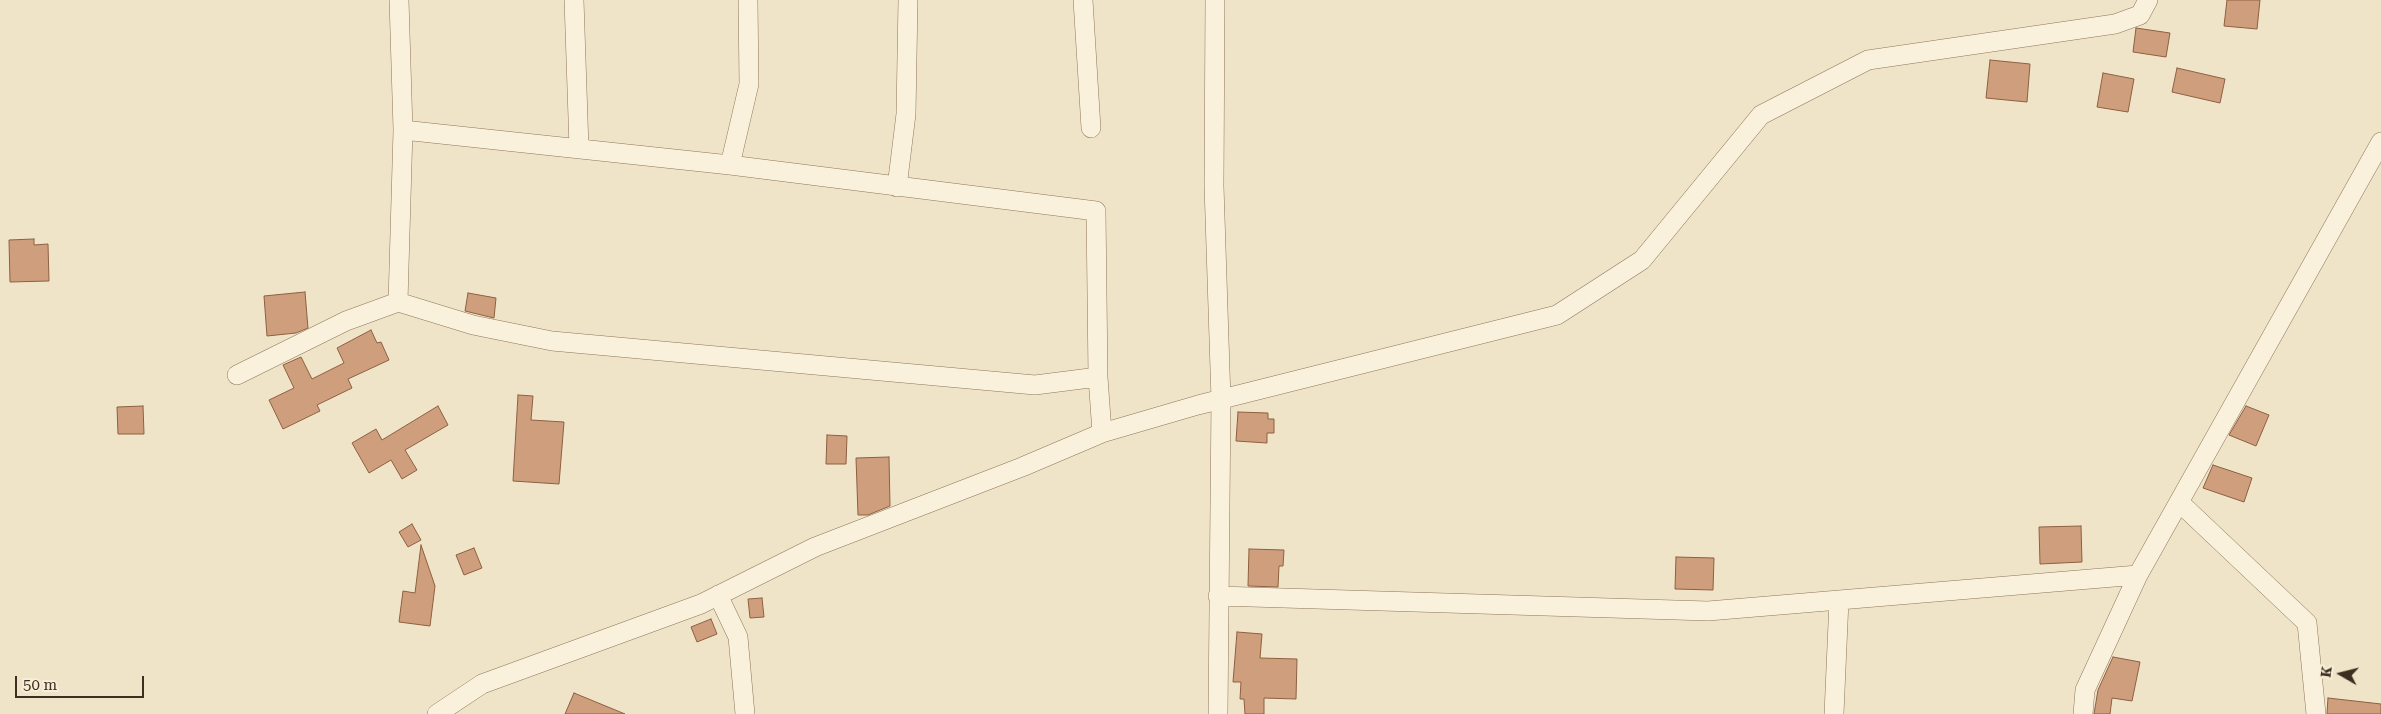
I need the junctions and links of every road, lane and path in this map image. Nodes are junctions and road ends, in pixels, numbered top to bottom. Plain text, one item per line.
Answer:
1 (399, 0) edge
2 (574, 0) edge
3 (748, 0) edge
4 (908, 0) edge
5 (1083, 0) edge
6 (1215, 0) edge
7 (2148, 0) edge
8 (1091, 128) dead end
9 (404, 130) junction
10 (2381, 142) edge
11 (579, 148) junction
12 (730, 165) junction
13 (897, 187) junction
14 (398, 302) junction
15 (237, 375) dead end
16 (1098, 377) junction
17 (1211, 402) junction
18 (1102, 433) junction
19 (2179, 502) junction
20 (2138, 575) junction
21 (718, 595) junction
22 (1218, 596) junction
23 (1839, 600) junction
24 (437, 714) edge
25 (745, 714) edge
26 (1218, 714) edge
27 (1834, 714) edge
28 (2084, 714) edge
29 (2316, 714) edge

1 - 9 street
2 - 11 street
3 - 12 street
4 - 13 street
5 - 8 street
6 - 17 street
7 - 17 street
9 - 11 street
9 - 14 street
10 - 19 street
11 - 12 street
12 - 13 street
13 - 16 street
14 - 15 street
14 - 16 street
16 - 18 street
17 - 18 street
17 - 22 street
18 - 21 street
19 - 20 street
19 - 29 street
20 - 23 street
20 - 28 street
21 - 24 street
21 - 25 street
22 - 23 street
22 - 26 street
23 - 27 street

